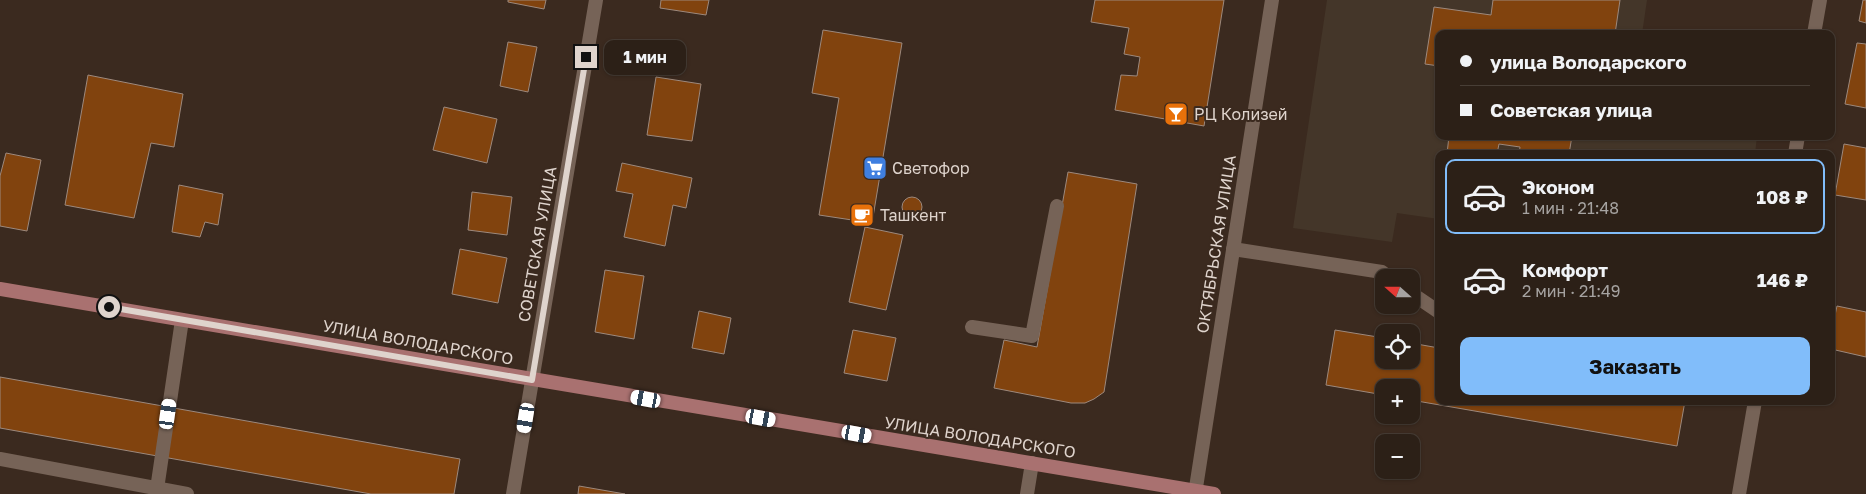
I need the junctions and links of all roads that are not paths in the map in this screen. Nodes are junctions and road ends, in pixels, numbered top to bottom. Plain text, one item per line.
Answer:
1 (596, 0) edge
2 (1272, 0) edge
3 (1820, 0) edge
4 (1815, 30) edge
5 (1057, 206) dead end
6 (1233, 249) junction
7 (1375, 271) edge
8 (0, 289) edge
9 (1420, 299) edge
10 (1435, 309) edge
11 (182, 320) junction
12 (972, 327) dead end
13 (532, 380) junction
14 (1754, 405) edge
15 (0, 459) edge
16 (1032, 464) junction
17 (157, 489) junction
18 (1195, 492) edge
19 (187, 494) edge
20 (513, 494) edge
21 (1027, 494) edge
22 (1214, 494) edge
23 (1740, 494) edge

1 - 13 street, СОВЕТСКАЯ УЛИЦА
2 - 6 street, ОКТЯБРЬСКАЯ УЛИЦА
3 - 4 street
5 - 12 street
6 - 7 street
6 - 18 street, ОКТЯБРЬСКАЯ УЛИЦА
8 - 11 main road, УЛИЦА ВОЛОДАРСКОГО
9 - 10 street
11 - 13 main road, УЛИЦА ВОЛОДАРСКОГО
11 - 17 street
13 - 16 main road, УЛИЦА ВОЛОДАРСКОГО
13 - 20 street, СОВЕТСКАЯ УЛИЦА
14 - 23 street
15 - 17 street
16 - 18 main road, УЛИЦА ВОЛОДАРСКОГО
16 - 21 street
17 - 19 street
18 - 22 main road, УЛИЦА ВОЛОДАРСКОГО

